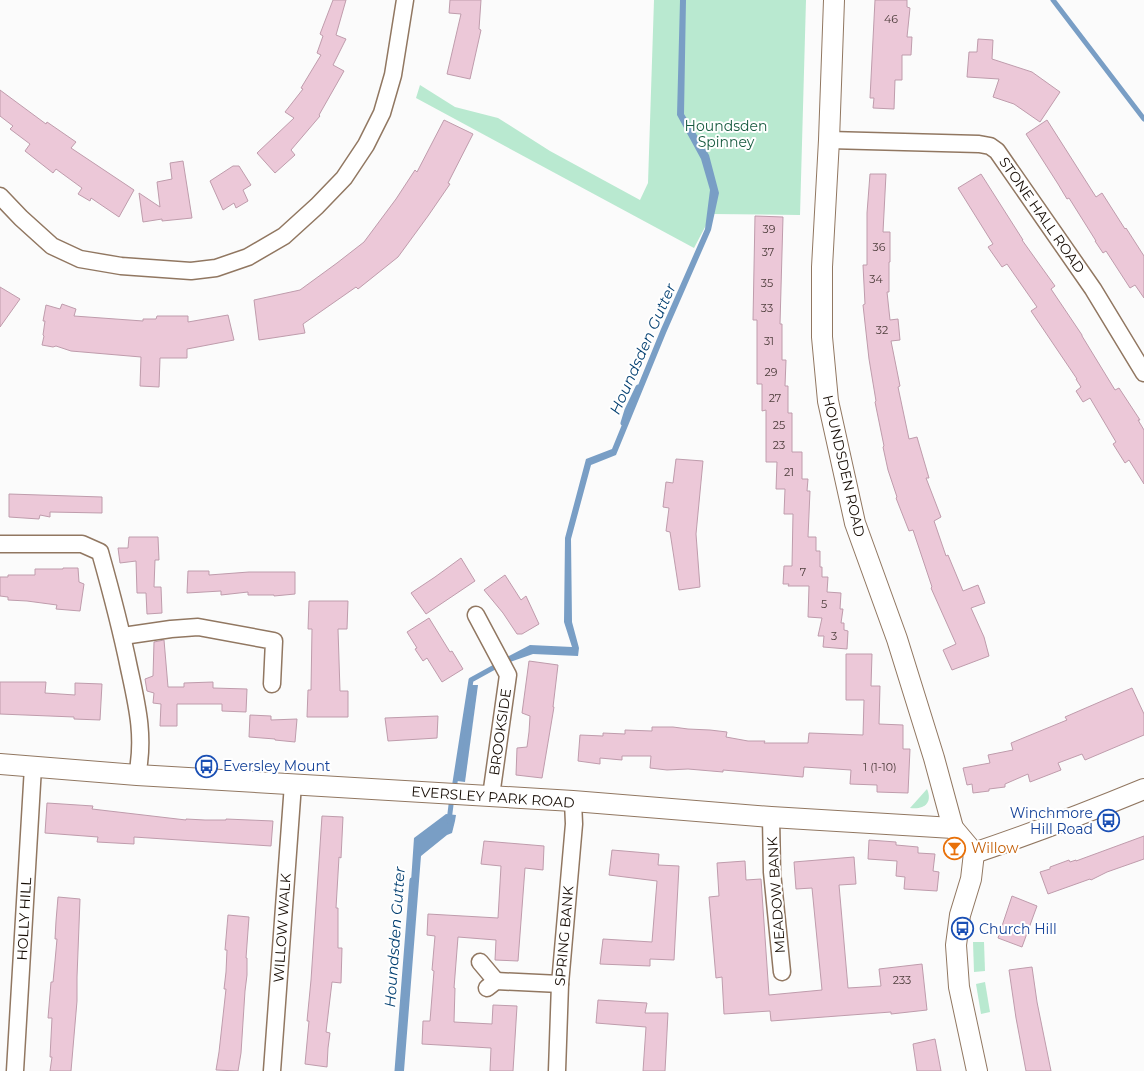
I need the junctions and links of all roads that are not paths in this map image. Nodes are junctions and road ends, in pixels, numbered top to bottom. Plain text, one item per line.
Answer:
1 (404, 0) edge
2 (834, 0) edge
3 (829, 140) junction
4 (0, 196) edge
5 (1144, 373) edge
6 (0, 544) edge
7 (476, 615) dead end
8 (123, 636) junction
9 (272, 684) dead end
10 (0, 764) edge
11 (33, 767) junction
12 (137, 775) junction
13 (292, 784) junction
14 (1144, 789) edge
15 (491, 796) junction
16 (573, 802) junction
17 (771, 817) junction
18 (953, 828) junction
19 (974, 853) junction
20 (480, 962) dead end
21 (782, 972) dead end
22 (560, 984) junction
23 (15, 1071) edge
24 (272, 1071) edge
25 (557, 1071) edge
26 (977, 1071) edge

1 - 4 street
2 - 3 street, HOUNDSDEN ROAD
3 - 5 street, STONE HALL ROAD
3 - 18 street, HOUNDSDEN ROAD
6 - 8 street
7 - 15 street, BROOKSIDE
8 - 9 street
8 - 12 street
10 - 11 street, EVERSLEY PARK ROAD
11 - 12 street, EVERSLEY PARK ROAD
11 - 23 street, HOLLY HILL
12 - 13 street, EVERSLEY PARK ROAD
13 - 15 street, EVERSLEY PARK ROAD
13 - 24 street, WILLOW WALK
14 - 19 street
15 - 16 street, EVERSLEY PARK ROAD
16 - 17 street, EVERSLEY PARK ROAD
16 - 22 street, SPRING BANK
17 - 18 street, EVERSLEY PARK ROAD
17 - 21 street, MEADOW BANK
18 - 19 street
19 - 26 street
20 - 22 street
22 - 25 street, SPRING BANK

